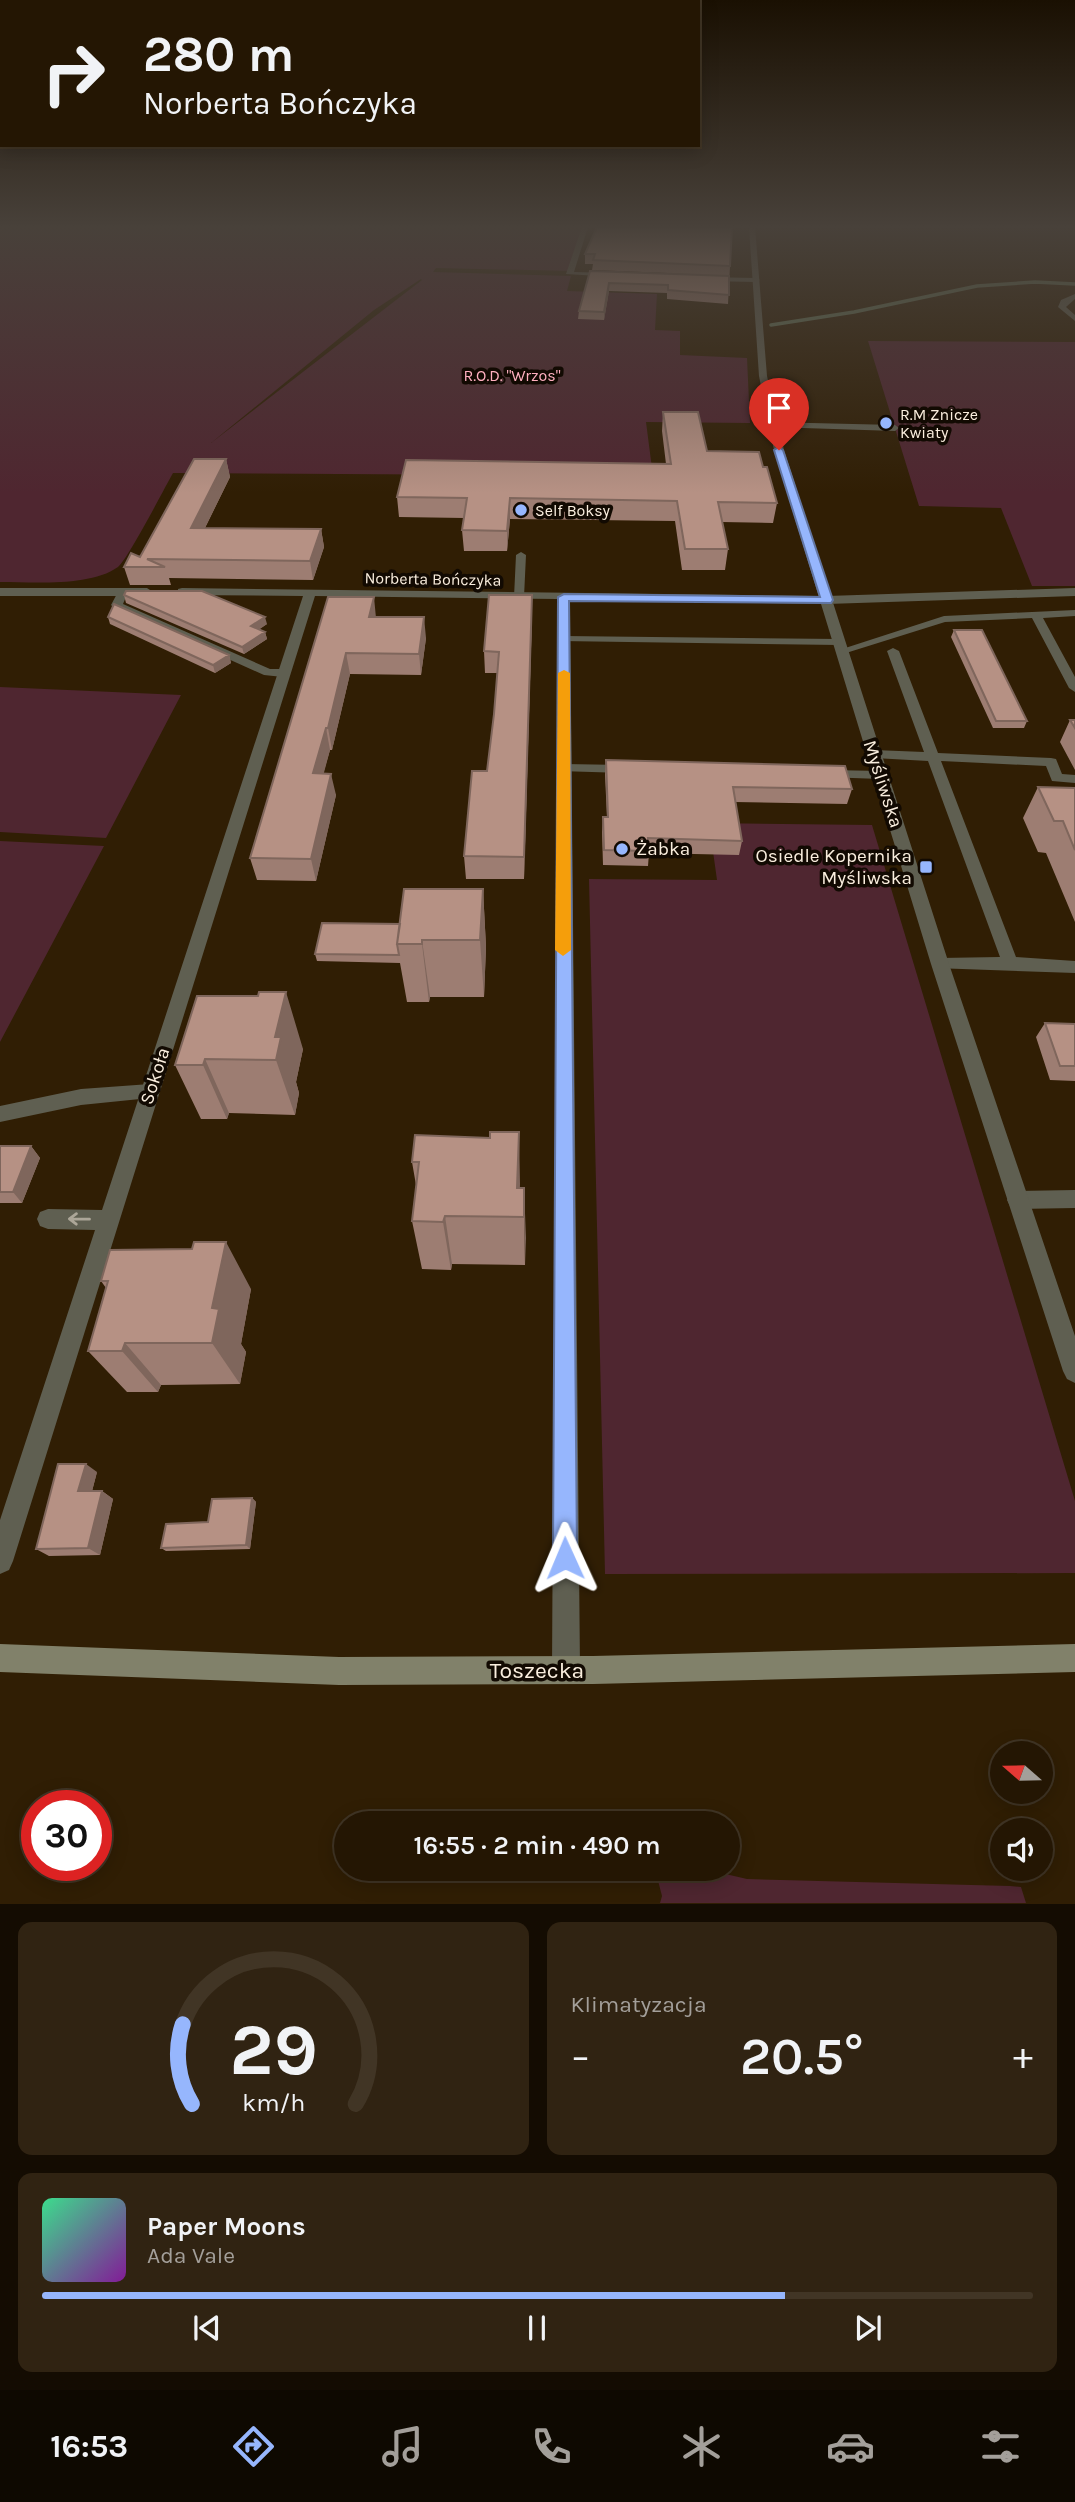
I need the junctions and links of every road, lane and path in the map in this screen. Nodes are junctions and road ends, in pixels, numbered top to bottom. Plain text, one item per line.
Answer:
1 (759, 316) edge
2 (772, 424) junction
3 (895, 428) dead end
4 (521, 555) dead end
5 (0, 592) edge
6 (124, 592) junction
7 (310, 592) junction
8 (1075, 592) edge
9 (519, 597) junction
10 (564, 597) junction
11 (827, 600) junction
12 (1075, 614) edge
13 (1036, 615) junction
14 (564, 639) junction
15 (840, 646) junction
16 (893, 651) dead end
17 (283, 673) junction
18 (1075, 688) edge
19 (874, 754) junction
20 (932, 756) junction
21 (564, 768) junction
22 (642, 770) edge
23 (813, 773) edge
24 (881, 775) junction
25 (1075, 779) edge
26 (1010, 963) junction
27 (940, 964) junction
28 (1075, 967) edge
29 (150, 1091) junction
30 (0, 1114) edge
31 (1017, 1199) junction
32 (1075, 1199) edge
33 (48, 1219) dead end
34 (109, 1220) junction
35 (1075, 1371) edge
36 (0, 1561) edge
37 (0, 1658) edge
38 (1075, 1658) edge
39 (566, 1669) junction

1 - 2 street, Myśliwska
2 - 3 lane
2 - 11 street, Myśliwska
4 - 9 lane
5 - 6 street, Norberta Bończyka
6 - 7 street, Norberta Bończyka
6 - 17 lane
7 - 9 street, Norberta Bończyka
7 - 17 street, Sokoła
8 - 11 street, Norberta Bończyka
9 - 10 street, Norberta Bończyka
10 - 11 street, Norberta Bończyka
10 - 14 street
11 - 15 street, Myśliwska
12 - 13 lane
13 - 15 lane
13 - 18 lane
14 - 15 lane
14 - 21 street
15 - 19 street, Myśliwska
16 - 20 lane
17 - 29 street, Sokoła
19 - 20 lane
19 - 24 street, Myśliwska
20 - 25 lane
20 - 26 lane
21 - 22 lane
21 - 39 street
23 - 24 lane
24 - 27 street, Myśliwska
26 - 27 lane
26 - 28 lane
27 - 31 street, Myśliwska
29 - 30 lane
29 - 34 street, Sokoła
31 - 32 lane
31 - 35 street, Myśliwska
34 -> 33 street
34 - 36 street, Sokoła
37 - 39 main road, Toszecka
38 - 39 main road, Toszecka

